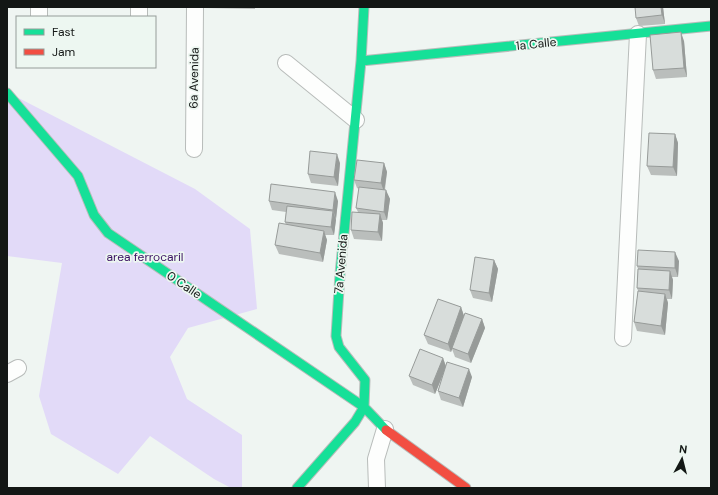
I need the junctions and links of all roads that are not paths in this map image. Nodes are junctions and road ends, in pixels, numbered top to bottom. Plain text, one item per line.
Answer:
1 (195, 7) edge
2 (364, 7) edge
3 (711, 26) edge
4 (638, 34) junction
5 (361, 61) junction
6 (286, 63) dead end
7 (7, 93) edge
8 (356, 120) junction
9 (194, 149) dead end
10 (622, 338) dead end
11 (364, 408) junction
12 (385, 429) junction
13 (297, 488) edge
14 (377, 488) edge
15 (466, 488) edge

1 - 9 street, 6a Avenida
2 - 5 street, 7a Avenida
3 - 4 street, 1a Calle
4 - 5 street, 1a Calle
4 - 10 street
5 - 8 street, 7a Avenida
6 - 8 street
7 - 11 street, 0 Calle
8 - 11 street, 7a Avenida
11 - 12 street, 0 Calle
11 - 13 street
12 - 14 street
12 - 15 street, 0 Calle

